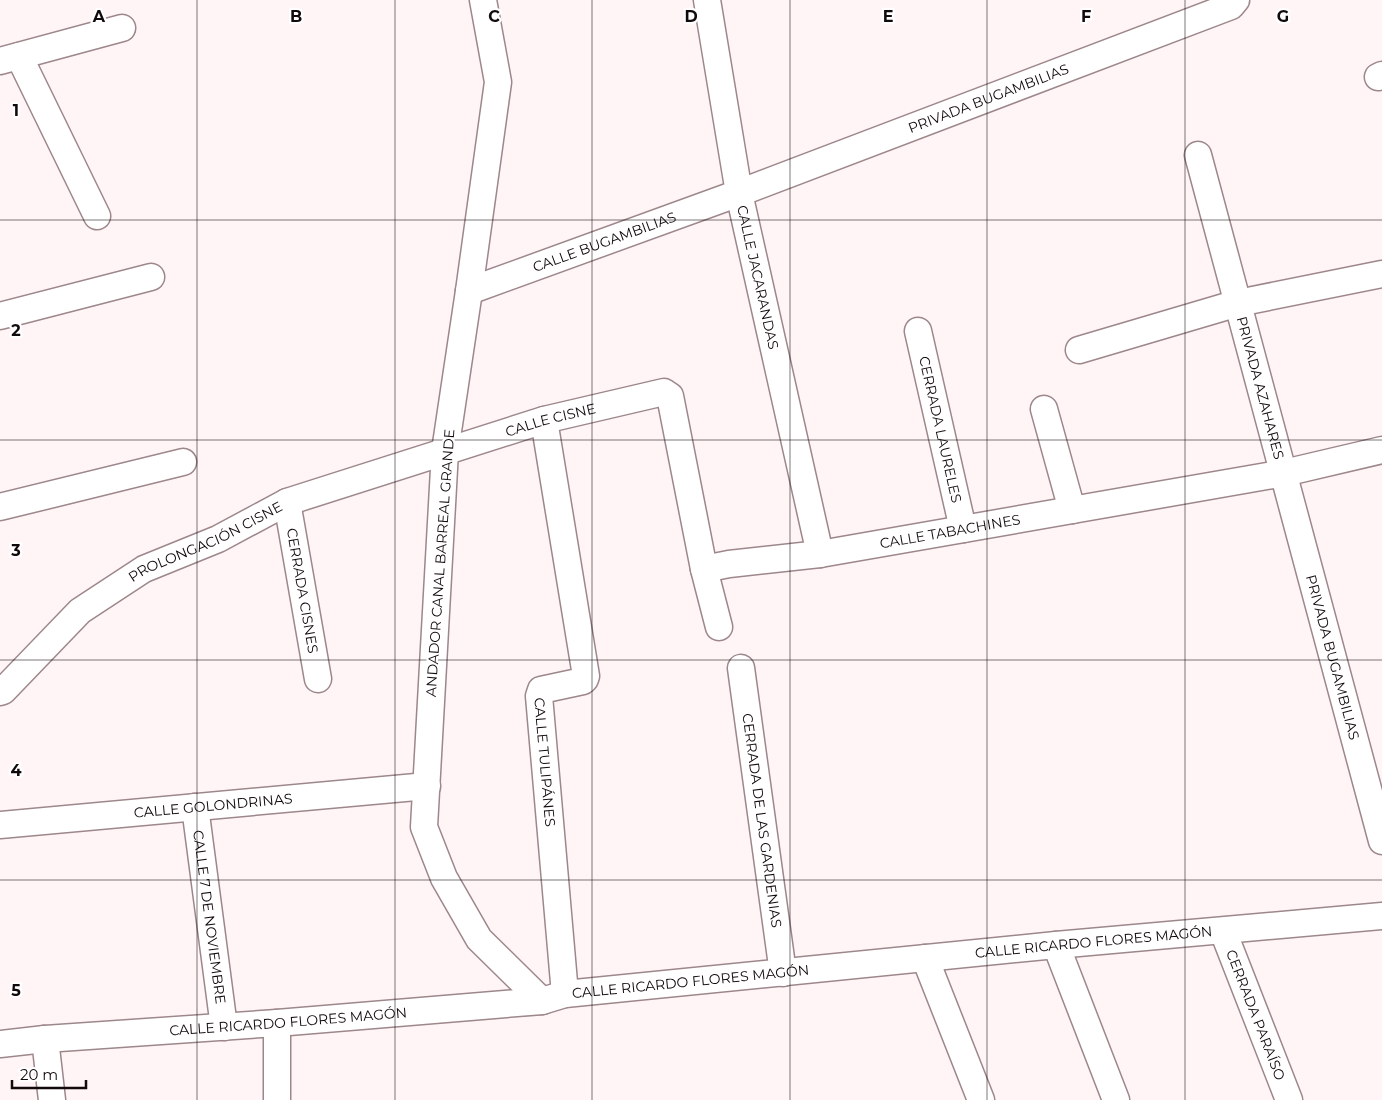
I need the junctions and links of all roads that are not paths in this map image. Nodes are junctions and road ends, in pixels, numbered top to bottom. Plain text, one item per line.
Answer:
1 (483, 0) edge
2 (707, 0) edge
3 (1236, 0) edge
4 (122, 28) dead end
5 (10, 58) edge
6 (1198, 155) dead end
7 (739, 193) junction
8 (98, 216) dead end
9 (1382, 274) edge
10 (151, 276) dead end
11 (470, 290) junction
12 (1238, 303) junction
13 (0, 316) edge
14 (918, 331) dead end
15 (1079, 350) dead end
16 (1044, 409) dead end
17 (544, 420) junction
18 (1382, 450) edge
19 (445, 451) junction
20 (183, 462) dead end
21 (1284, 473) junction
22 (287, 502) junction
23 (0, 506) edge
24 (1072, 510) junction
25 (962, 529) junction
26 (820, 554) junction
27 (704, 569) junction
28 (719, 627) dead end
29 (742, 668) dead end
30 (318, 679) dead end
31 (1, 693) edge
32 (427, 786) junction
33 (195, 807) junction
34 (0, 825) edge
35 (1382, 841) edge
36 (1382, 916) edge
37 (1223, 931) junction
38 (1056, 945) junction
39 (925, 958) junction
40 (783, 973) junction
41 (553, 998) junction
42 (278, 1023) junction
43 (224, 1027) junction
44 (45, 1039) junction
45 (0, 1044) edge
46 (52, 1100) edge
47 (276, 1100) edge
48 (981, 1100) edge
49 (1116, 1100) edge
50 (1289, 1100) edge

1 - 11 street, ANDADOR CANAL BARREAL GRANDE
2 - 7 street, CALLE JACARANDAS
3 - 7 street, PRIVADA BUGAMBILIAS
4 - 5 street
5 - 8 street
6 - 12 street, PRIVADA AZAHARES
7 - 11 street, CALLE BUGAMBILIAS
7 - 26 street, CALLE JACARANDAS
9 - 12 street, PRIVADA AZAHARES
10 - 13 street
11 - 19 street, ANDADOR CANAL BARREAL GRANDE
12 - 15 street, PRIVADA AZAHARES
12 - 21 street, PRIVADA AZAHARES
14 - 25 street, CERRADA LAURELES
16 - 24 street
17 - 19 street, CALLE CISNE
17 - 27 street, CALLE CISNE
17 - 41 street, CALLE TULIPÁNES
18 - 21 street, CALLE TABACHINES
19 - 22 street, PROLONGACIÓN CISNE
19 - 32 street, ANDADOR CANAL BARREAL GRANDE
20 - 23 street
21 - 24 street, CALLE TABACHINES
21 - 35 street, PRIVADA BUGAMBILIAS
22 - 30 street, CERRADA CISNES
22 - 31 street, PROLONGACIÓN CISNE
24 - 25 street, CALLE TABACHINES
25 - 26 street, CALLE TABACHINES
26 - 27 street, CALLE TABACHINES
27 - 28 street
29 - 40 street, CERRADA DE LAS GARDENIAS
32 - 33 street, CALLE GOLONDRINAS
32 - 41 street, ANDADOR CANAL BARREAL GRANDE
33 - 34 street, CALLE GOLONDRINAS
33 - 43 street, CALLE 7 DE NOVIEMBRE
36 - 37 street, CALLE RICARDO FLORES MAGÓN
37 - 38 street, CALLE RICARDO FLORES MAGÓN
37 - 50 street, CERRADA PARAÍSO
38 - 39 street, CALLE RICARDO FLORES MAGÓN
38 - 49 street
39 - 40 street, CALLE RICARDO FLORES MAGÓN
39 - 48 street
40 - 41 street, CALLE RICARDO FLORES MAGÓN
41 - 42 street, CALLE RICARDO FLORES MAGÓN
42 - 43 street, CALLE RICARDO FLORES MAGÓN
42 - 47 street
43 - 44 street, CALLE RICARDO FLORES MAGÓN
44 - 45 street, CALLE RICARDO FLORES MAGÓN
44 - 46 street

